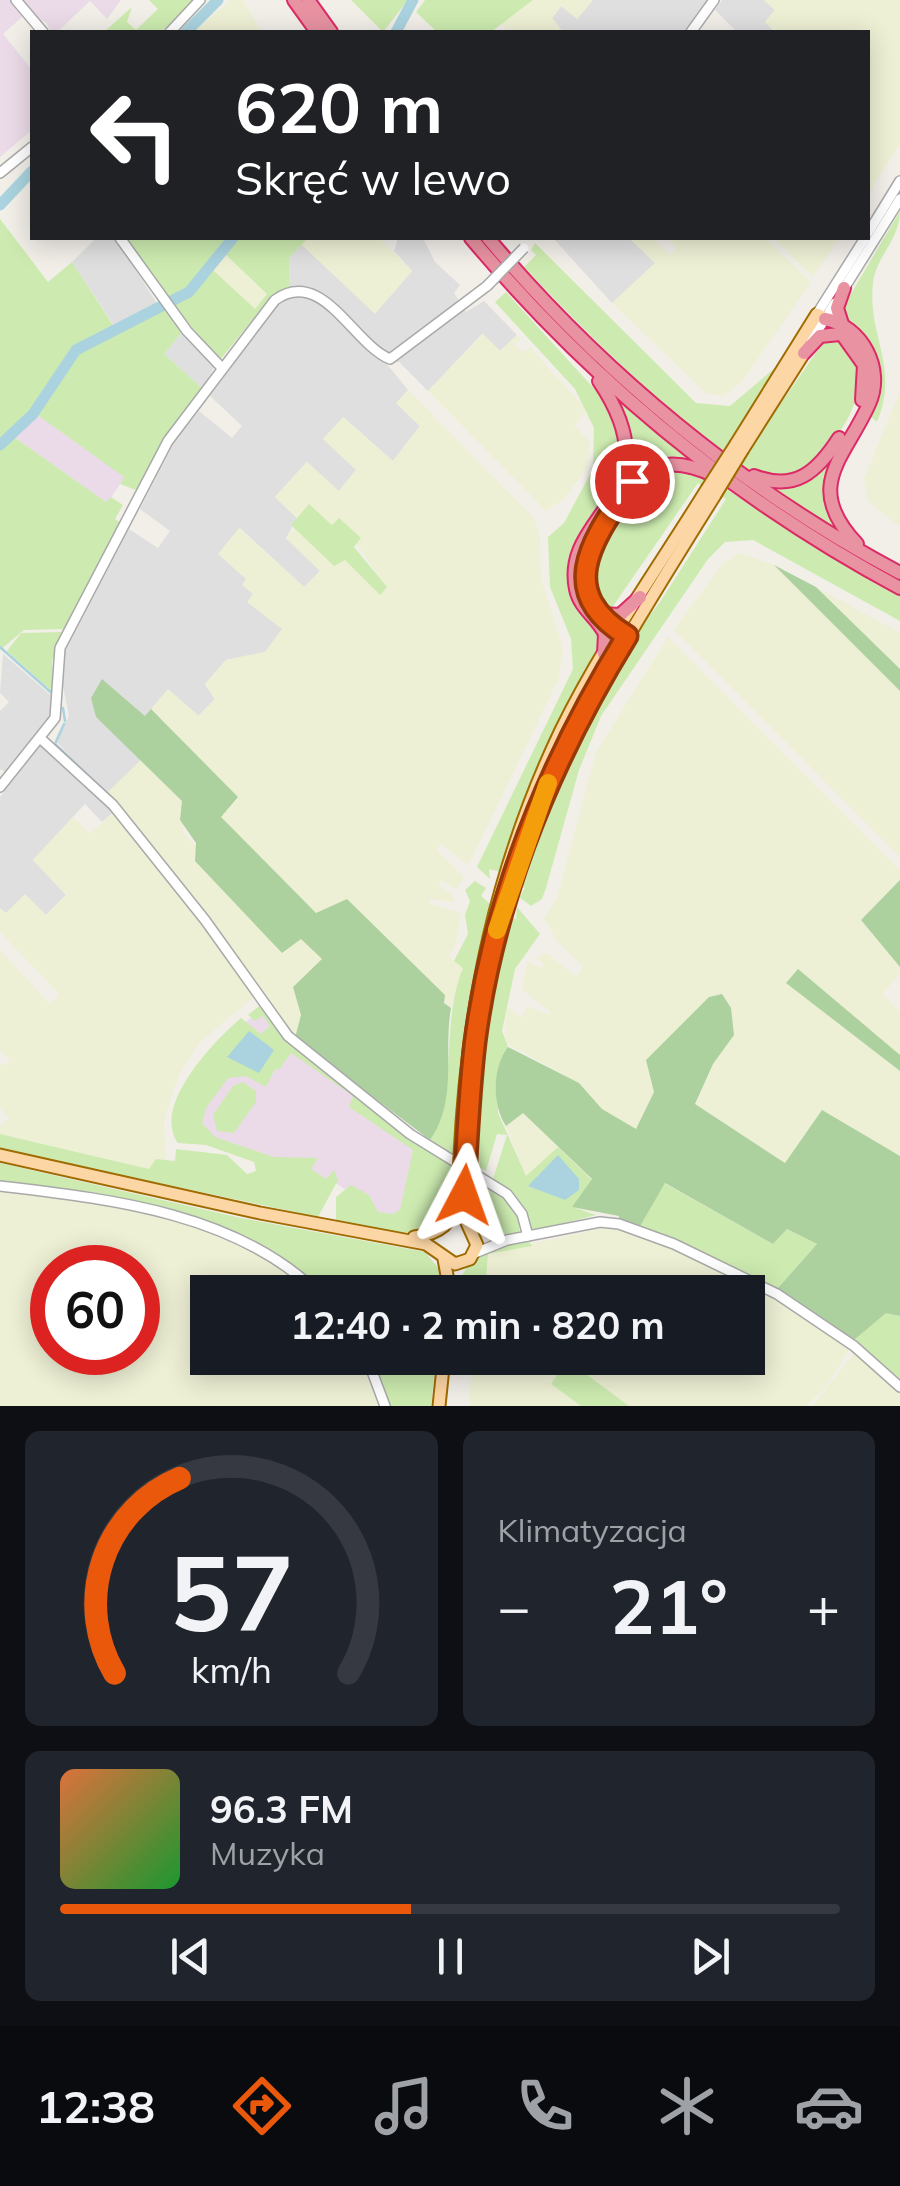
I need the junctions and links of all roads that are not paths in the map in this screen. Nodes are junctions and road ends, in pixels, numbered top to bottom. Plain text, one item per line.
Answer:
1 (16, 0) edge
2 (200, 0) edge
3 (294, 0) edge
4 (308, 0) edge
5 (714, 0) edge
6 (41, 30) edge
7 (172, 30) edge
8 (316, 30) edge
9 (330, 30) edge
10 (692, 30) edge
11 (30, 149) edge
12 (0, 173) edge
13 (900, 181) edge
14 (900, 199) edge
15 (870, 229) edge
16 (121, 240) edge
17 (474, 240) edge
18 (490, 240) edge
19 (531, 240) edge
20 (863, 240) edge
21 (844, 288) junction
22 (821, 316) junction
23 (842, 330) junction
24 (804, 352) junction
25 (584, 358) junction
26 (222, 368) junction
27 (739, 447) junction
28 (735, 469) junction
29 (742, 490) junction
30 (711, 492) junction
31 (872, 558) junction
32 (900, 573) edge
33 (900, 588) edge
34 (640, 597) junction
35 (597, 617) junction
36 (623, 633) junction
37 (604, 654) junction
38 (40, 738) junction
39 (0, 787) edge
40 (0, 1155) edge
41 (463, 1158) junction
42 (462, 1175) junction
43 (0, 1186) edge
44 (443, 1227) junction
45 (472, 1229) junction
46 (528, 1236) junction
47 (394, 1237) junction
48 (507, 1240) junction
49 (440, 1255) junction
50 (470, 1258) junction
51 (294, 1275) edge
52 (450, 1275) edge
53 (460, 1275) edge
54 (373, 1375) edge
55 (442, 1375) edge
56 (900, 1387) edge
57 (385, 1406) edge
58 (439, 1406) edge

1 - 6 street
2 - 7 street
3 - 8 highway
4 - 9 highway
5 - 10 street
11 - 12 street
13 - 15 street
14 - 21 street
16 - 26 street
17 - 25 highway
18 - 28 highway
19 - 26 street, bridge
20 - 22 street
21 - 22 street
21 - 23 highway
22 - 23 highway
22 - 24 street
22 - 27 main road
23 - 24 highway
23 - 28 highway
23 - 31 highway
24 - 27 main road
25 - 29 highway
25 - 35 highway
26 - 38 street
27 - 30 main road, bridge
28 - 31 highway
29 - 33 highway
29 - 35 highway
30 - 34 main road
30 - 36 main road
31 - 32 highway
34 - 35 highway
34 - 36 main road
35 - 36 highway
35 - 37 highway
36 - 37 main road
36 - 41 main road
37 - 41 main road
38 - 39 street
38 - 46 street
40 - 47 main road
41 - 42 main road, bridge
42 - 44 main road
42 - 45 main road
43 - 51 street
44 - 45 main road
44 - 47 main road
44 - 49 main road
45 - 48 street
45 - 50 main road
46 - 48 street
46 - 56 street
47 - 49 main road
48 - 50 street
49 - 50 main road
49 - 52 main road
50 - 53 main road
54 - 57 street
55 - 58 main road

